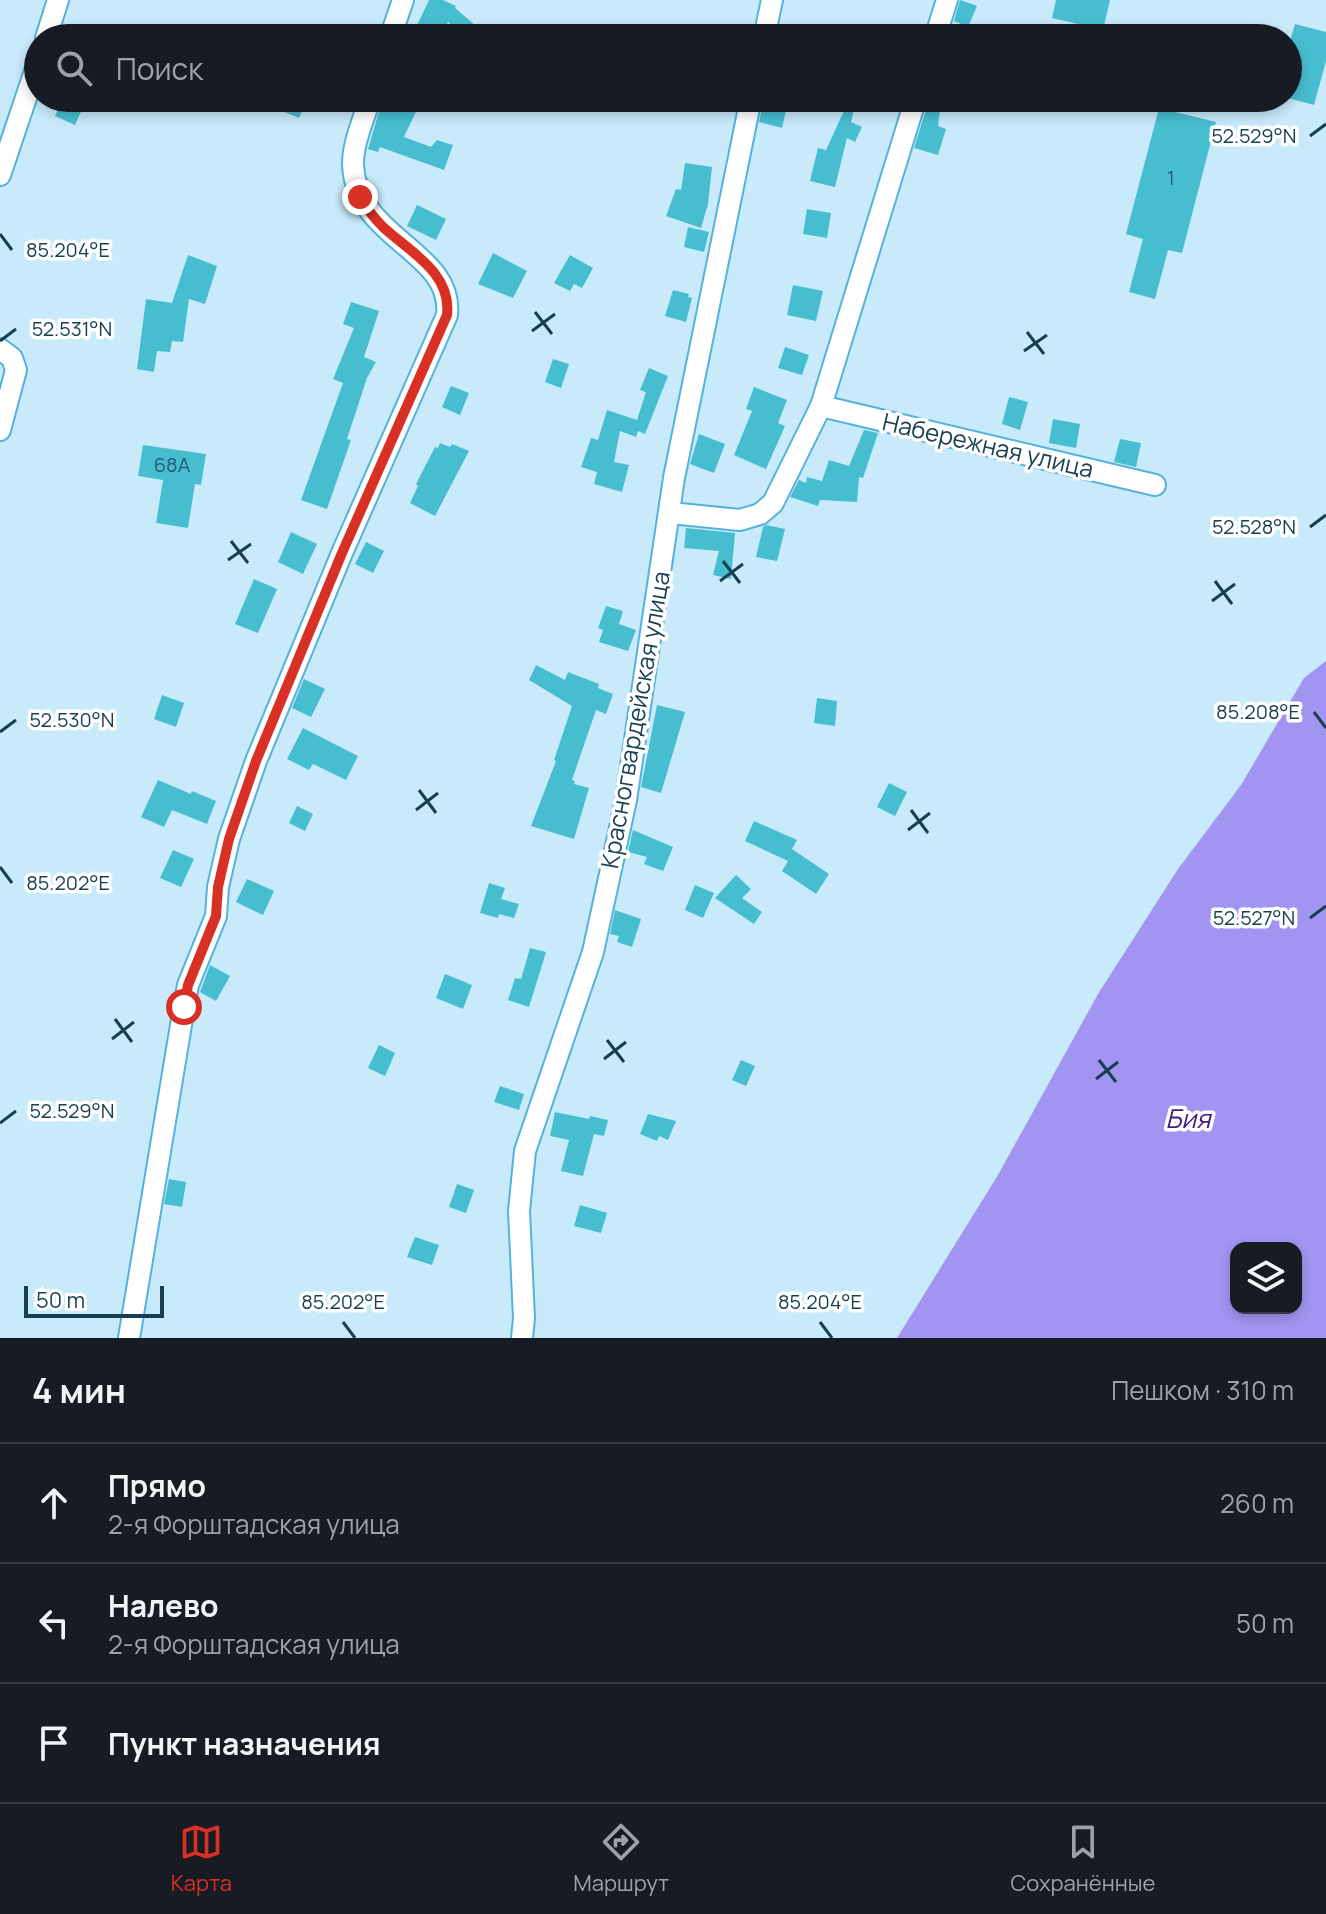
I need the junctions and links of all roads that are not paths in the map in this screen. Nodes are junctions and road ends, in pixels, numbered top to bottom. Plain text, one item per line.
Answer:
1 (58, 0) edge
2 (403, 0) edge
3 (772, 0) edge
4 (947, 0) edge
5 (50, 24) edge
6 (395, 24) edge
7 (767, 24) edge
8 (939, 24) edge
9 (24, 104) edge
10 (366, 112) edge
11 (748, 112) edge
12 (912, 112) edge
13 (0, 175) edge
14 (0, 349) edge
15 (821, 406) junction
16 (0, 430) edge
17 (1155, 485) dead end
18 (670, 513) junction
19 (129, 1338) edge
20 (522, 1338) edge

1 - 5 street
2 - 6 street
3 - 7 street
4 - 8 street
9 - 13 street
10 - 19 street
11 - 18 street, Красногвардейская улица
12 - 15 street
14 - 16 street
15 - 17 street, Набережная улица
15 - 18 street
18 - 20 street, Красногвардейская улица

